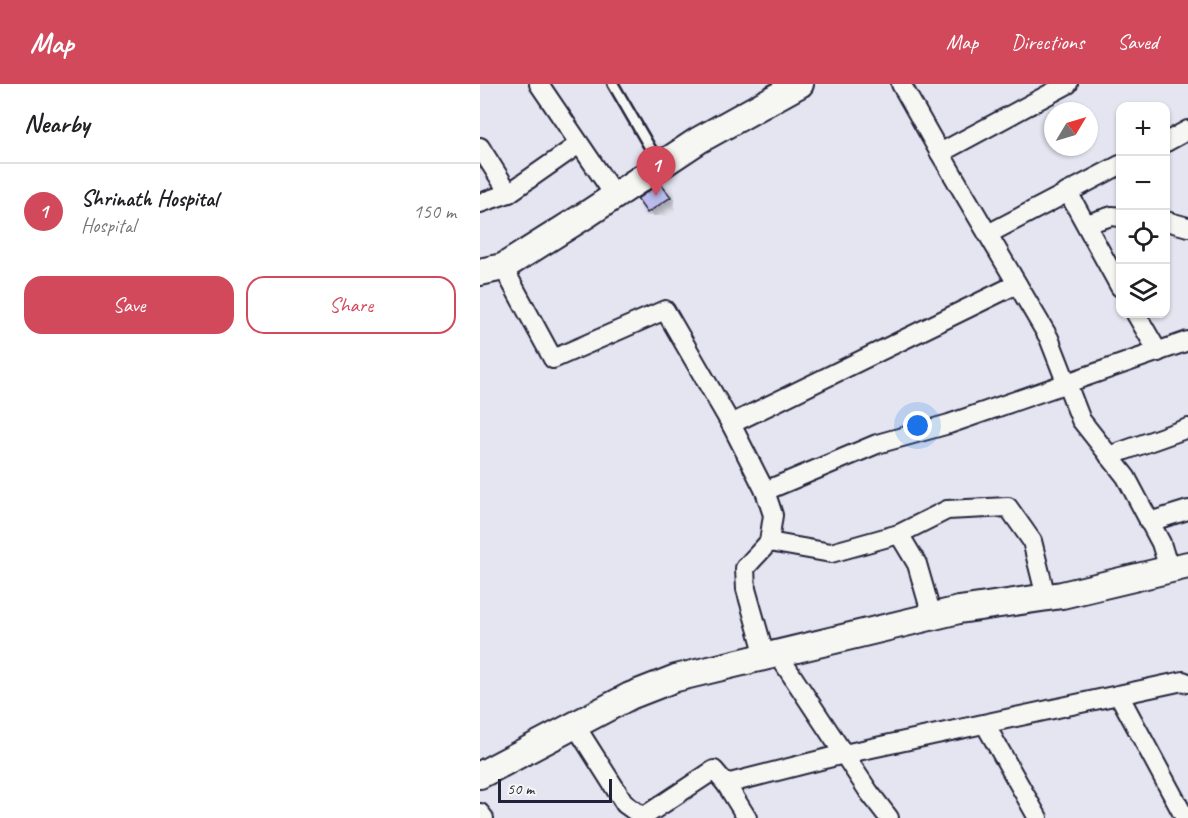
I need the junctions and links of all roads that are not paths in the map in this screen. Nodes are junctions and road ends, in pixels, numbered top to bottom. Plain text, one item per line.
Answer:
1 (539, 84) edge
2 (613, 84) edge
3 (800, 84) edge
4 (901, 84) edge
5 (1068, 84) edge
6 (1188, 130) edge
7 (1170, 140) edge
8 (579, 144) junction
9 (480, 147) edge
10 (940, 153) junction
11 (661, 165) junction
12 (1116, 167) edge
13 (1068, 192) junction
14 (509, 193) junction
15 (615, 196) junction
16 (480, 203) edge
17 (1116, 216) edge
18 (1170, 222) edge
19 (1086, 224) junction
20 (1188, 227) edge
21 (988, 234) junction
22 (491, 269) edge
23 (1116, 279) edge
24 (1017, 284) junction
25 (1138, 318) edge
26 (1188, 341) edge
27 (1158, 352) junction
28 (1066, 382) junction
29 (731, 424) junction
30 (1188, 428) edge
31 (1109, 456) junction
32 (765, 490) junction
33 (1188, 510) edge
34 (1149, 522) junction
35 (899, 534) junction
36 (769, 542) junction
37 (1179, 567) edge
38 (1046, 597) junction
39 (932, 616) junction
40 (771, 655) junction
41 (1188, 683) edge
42 (1119, 695) junction
43 (985, 724) junction
44 (575, 725) junction
45 (844, 754) junction
46 (480, 775) edge
47 (726, 784) junction
48 (480, 813) edge
49 (484, 818) edge
50 (747, 818) edge
51 (889, 818) edge
52 (1038, 818) edge
53 (1185, 818) edge

1 - 8 street
2 - 11 lane
3 - 11 street
4 - 10 street
5 - 10 street
6 - 7 street
8 - 14 street
8 - 15 street
9 - 14 street
10 - 21 street
11 - 15 street
12 - 13 street
13 - 19 street
13 - 21 street
14 - 16 street
15 - 22 street
17 - 19 street
18 - 20 street
19 - 23 street
21 - 24 street
22 - 29 street
24 - 28 street
24 - 29 street
25 - 27 street
26 - 27 street
27 - 28 street
28 - 31 street
28 - 32 street
29 - 32 street
30 - 31 street
31 - 34 street
32 - 36 street
33 - 34 street
34 - 37 street
35 - 36 street
35 - 38 street
35 - 39 street
36 - 40 street
37 - 38 street
38 - 39 street
39 - 40 street
40 - 44 street
40 - 45 street
41 - 42 street
42 - 43 street
42 - 53 street
43 - 45 street
43 - 52 street
44 - 46 street
44 - 47 street
45 - 47 street
45 - 51 street
47 - 50 street
48 - 49 street

